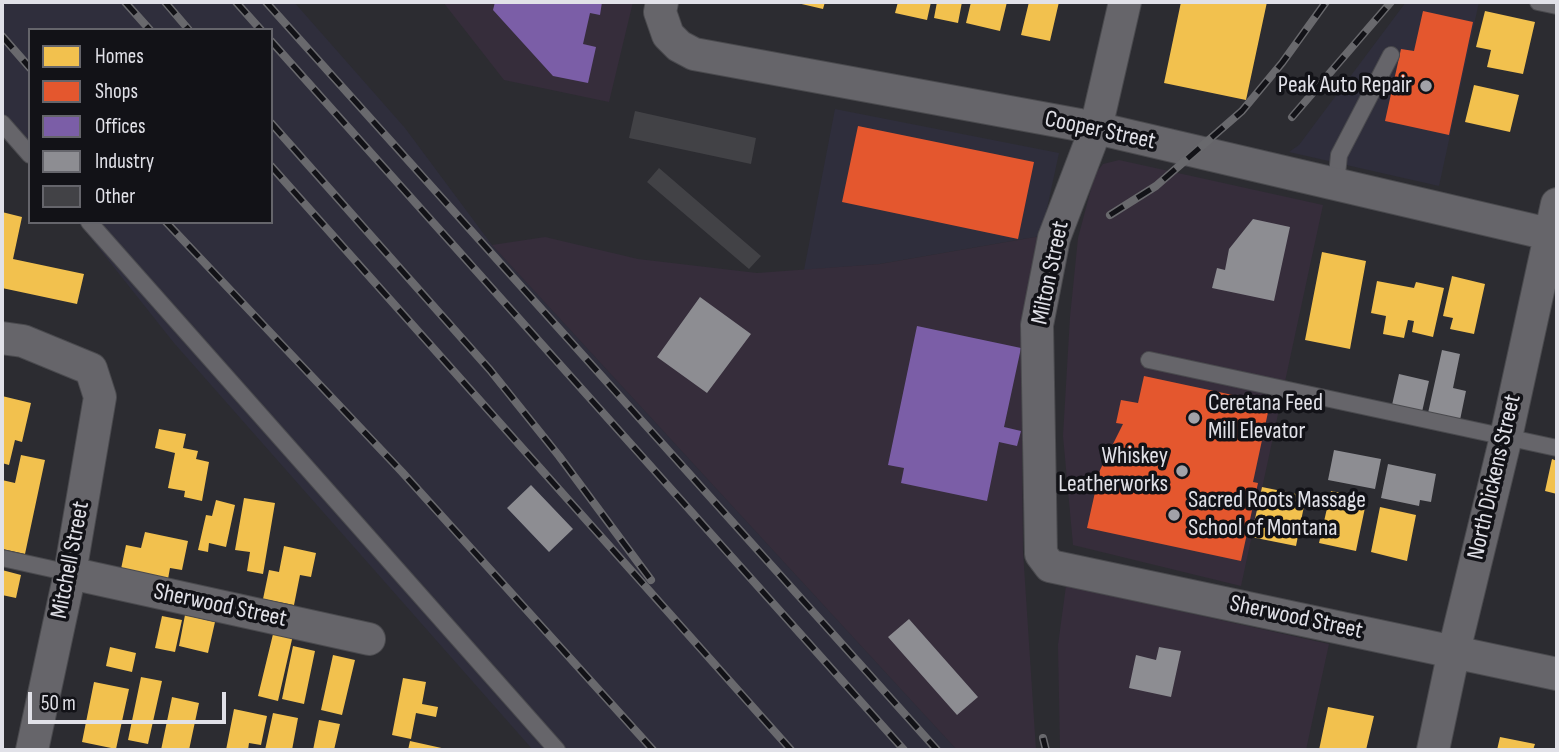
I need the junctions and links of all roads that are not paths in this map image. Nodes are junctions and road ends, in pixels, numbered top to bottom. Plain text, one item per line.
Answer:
1 (1125, 2) edge
2 (1538, 2) edge
3 (1557, 6) edge
4 (661, 7) edge
5 (1391, 55) dead end
6 (2, 123) edge
7 (1096, 128) junction
8 (28, 153) edge
9 (1336, 185) junction
10 (1557, 204) edge
11 (91, 224) edge
12 (1554, 236) edge
13 (2, 338) edge
14 (1149, 360) dead end
15 (1506, 437) junction
16 (1557, 448) edge
17 (1041, 554) joint
18 (2, 558) edge
19 (70, 573) junction
20 (369, 639) dead end
21 (1454, 651) junction
22 (1557, 674) edge
23 (32, 750) edge
24 (557, 750) edge
25 (1433, 750) edge

1 - 7 street, Milton Street
2 - 3 lane
4 - 7 street, Cooper Street
5 - 9 lane
6 - 8 lane
7 - 9 street, Cooper Street
7 - 17 street, Milton Street
9 - 12 street, Cooper Street
10 - 12 street, North Dickens Street
11 - 24 lane
12 - 15 street, North Dickens Street
13 - 19 street, Mitchell Street
14 - 15 lane
15 - 16 lane
15 - 21 street, North Dickens Street
17 - 21 street, Sherwood Street
18 - 19 lane
19 - 20 street, Sherwood Street
19 - 23 street, Mitchell Street
21 - 22 street, Sherwood Street
21 - 25 street, North Dickens Street

